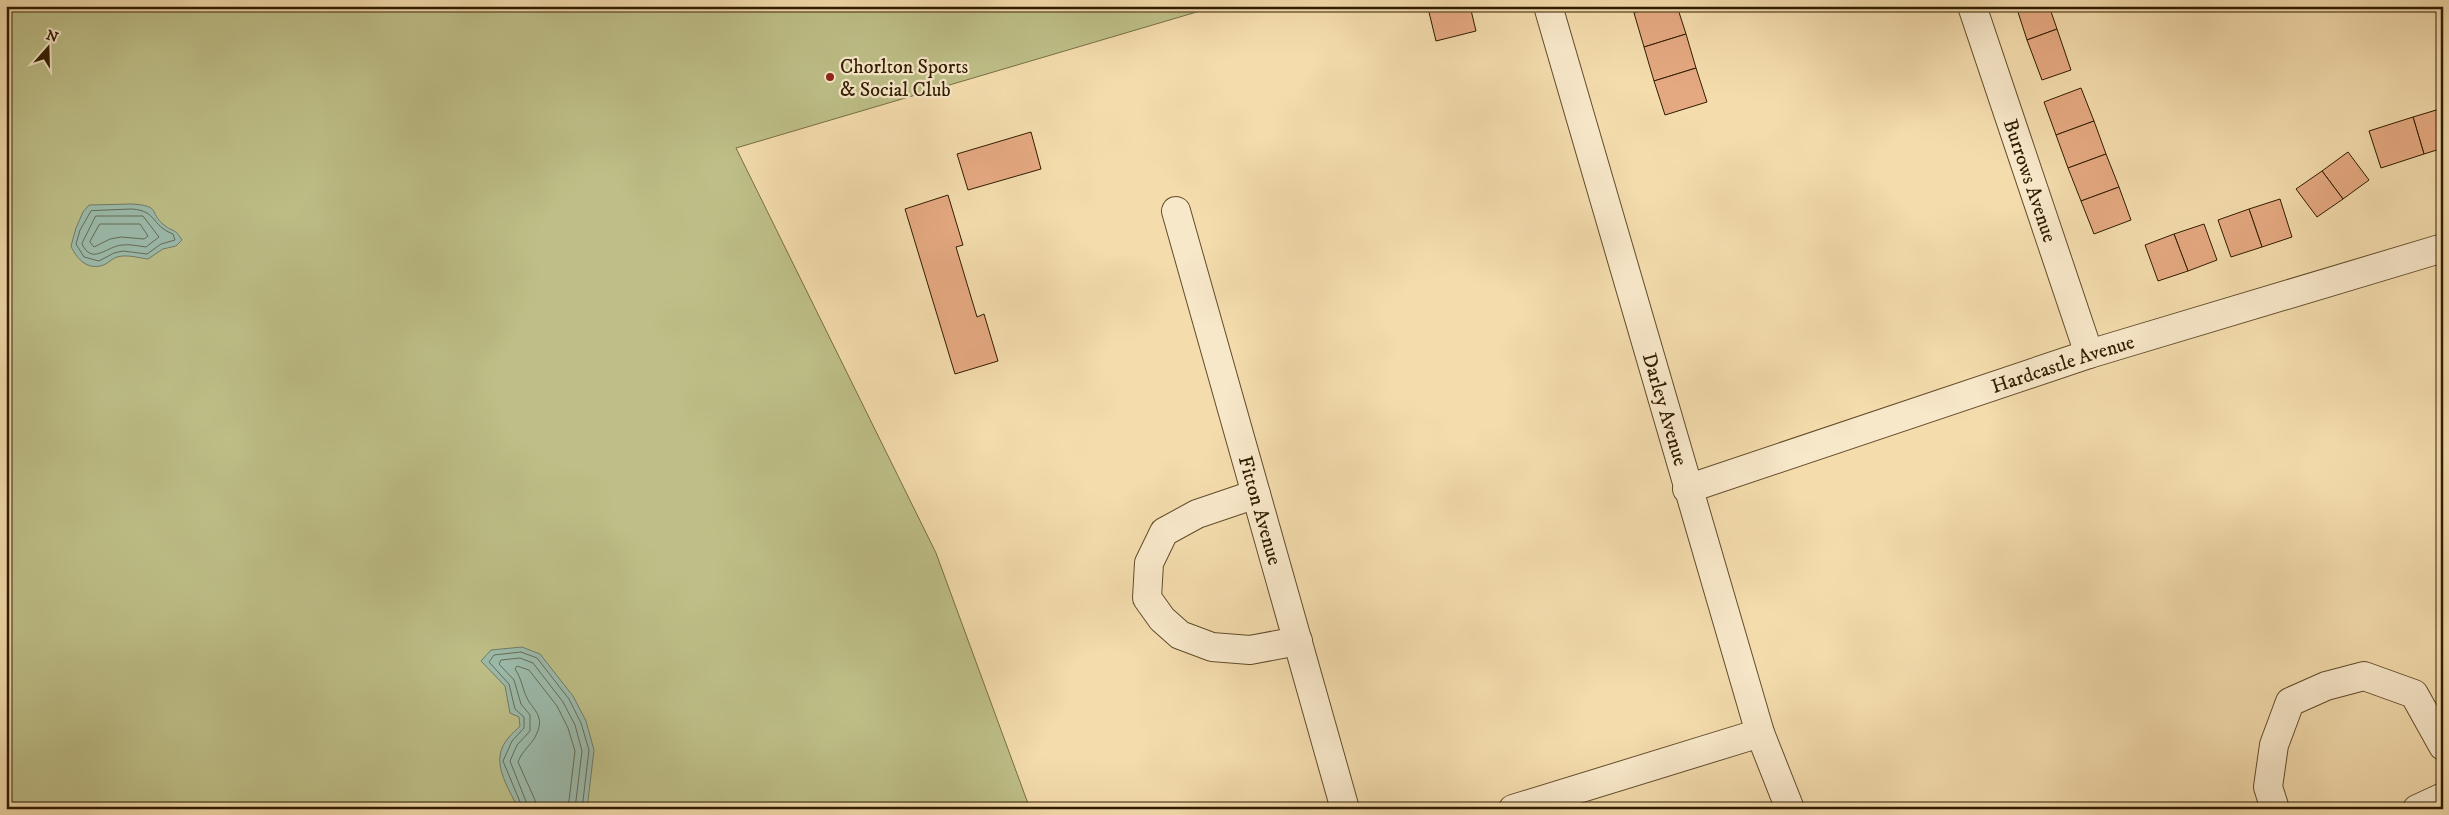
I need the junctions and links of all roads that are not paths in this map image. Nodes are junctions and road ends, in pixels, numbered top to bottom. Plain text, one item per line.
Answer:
1 (1548, 6) edge
2 (1972, 6) edge
3 (1176, 211) dead end
4 (2443, 248) edge
5 (2088, 354) junction
6 (1687, 489) junction
7 (1256, 494) junction
8 (1298, 641) junction
9 (1760, 733) junction
10 (2443, 746) edge
11 (2443, 797) edge
12 (1345, 809) edge
13 (1513, 809) edge
14 (1790, 809) edge
15 (2275, 809) edge
16 (2418, 809) edge

1 - 6 street, Darley Avenue
2 - 5 street, Burrows Avenue
3 - 7 street, Fitton Avenue
4 - 5 street, Hardcastle Avenue
5 - 6 street, Hardcastle Avenue
6 - 9 street, Darley Avenue
7 - 8 street, Fitton Avenue
7 - 8 street
8 - 12 street, Fitton Avenue
9 - 13 street
9 - 14 street, Darley Avenue
10 - 15 street
11 - 16 street

